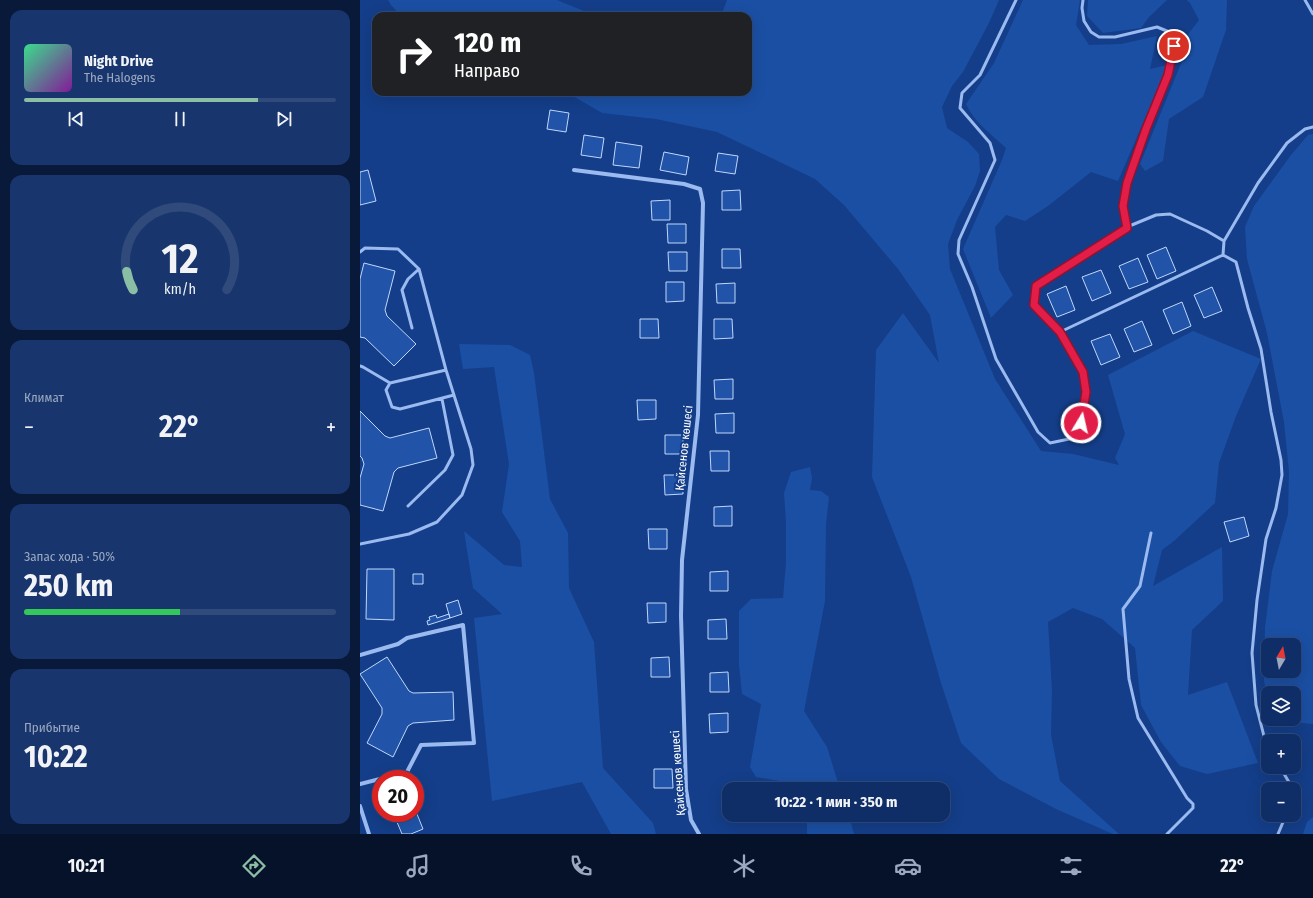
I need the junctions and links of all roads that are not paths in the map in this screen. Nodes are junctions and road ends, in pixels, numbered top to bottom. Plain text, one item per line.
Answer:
1 (1016, 0) edge
2 (1083, 0) edge
3 (1305, 0) edge
4 (1313, 14) edge
5 (1313, 127) edge
6 (574, 170) dead end
7 (1127, 228) junction
8 (1224, 241) junction
9 (360, 252) edge
10 (1223, 255) junction
11 (419, 269) junction
12 (412, 328) dead end
13 (1060, 332) junction
14 (360, 366) edge
15 (446, 370) junction
16 (390, 383) junction
17 (454, 395) junction
18 (442, 399) junction
19 (408, 506) dead end
20 (1151, 533) dead end
21 (360, 544) edge
22 (360, 655) edge
23 (1263, 734) edge
24 (360, 784) edge
25 (360, 806) edge
26 (360, 822) edge
27 (366, 822) junction
28 (1283, 822) edge
29 (368, 832) edge
30 (699, 834) edge
31 (1167, 834) edge
32 (1278, 834) edge

1 - 13 lane
2 - 7 lane
3 - 4 lane
5 - 8 lane
6 - 30 street, Қайсенов көшесі
7 - 8 lane
7 - 13 lane
8 - 10 lane
9 - 11 lane
10 - 13 lane
10 - 23 lane
11 - 12 lane
11 - 15 lane
14 - 16 lane
15 - 16 lane
15 - 17 lane
16 - 18 lane
17 - 18 lane
17 - 21 lane
18 - 19 lane
20 - 31 lane
22 - 24 street
25 - 27 street
26 - 27 street
27 - 29 street
28 - 32 lane

